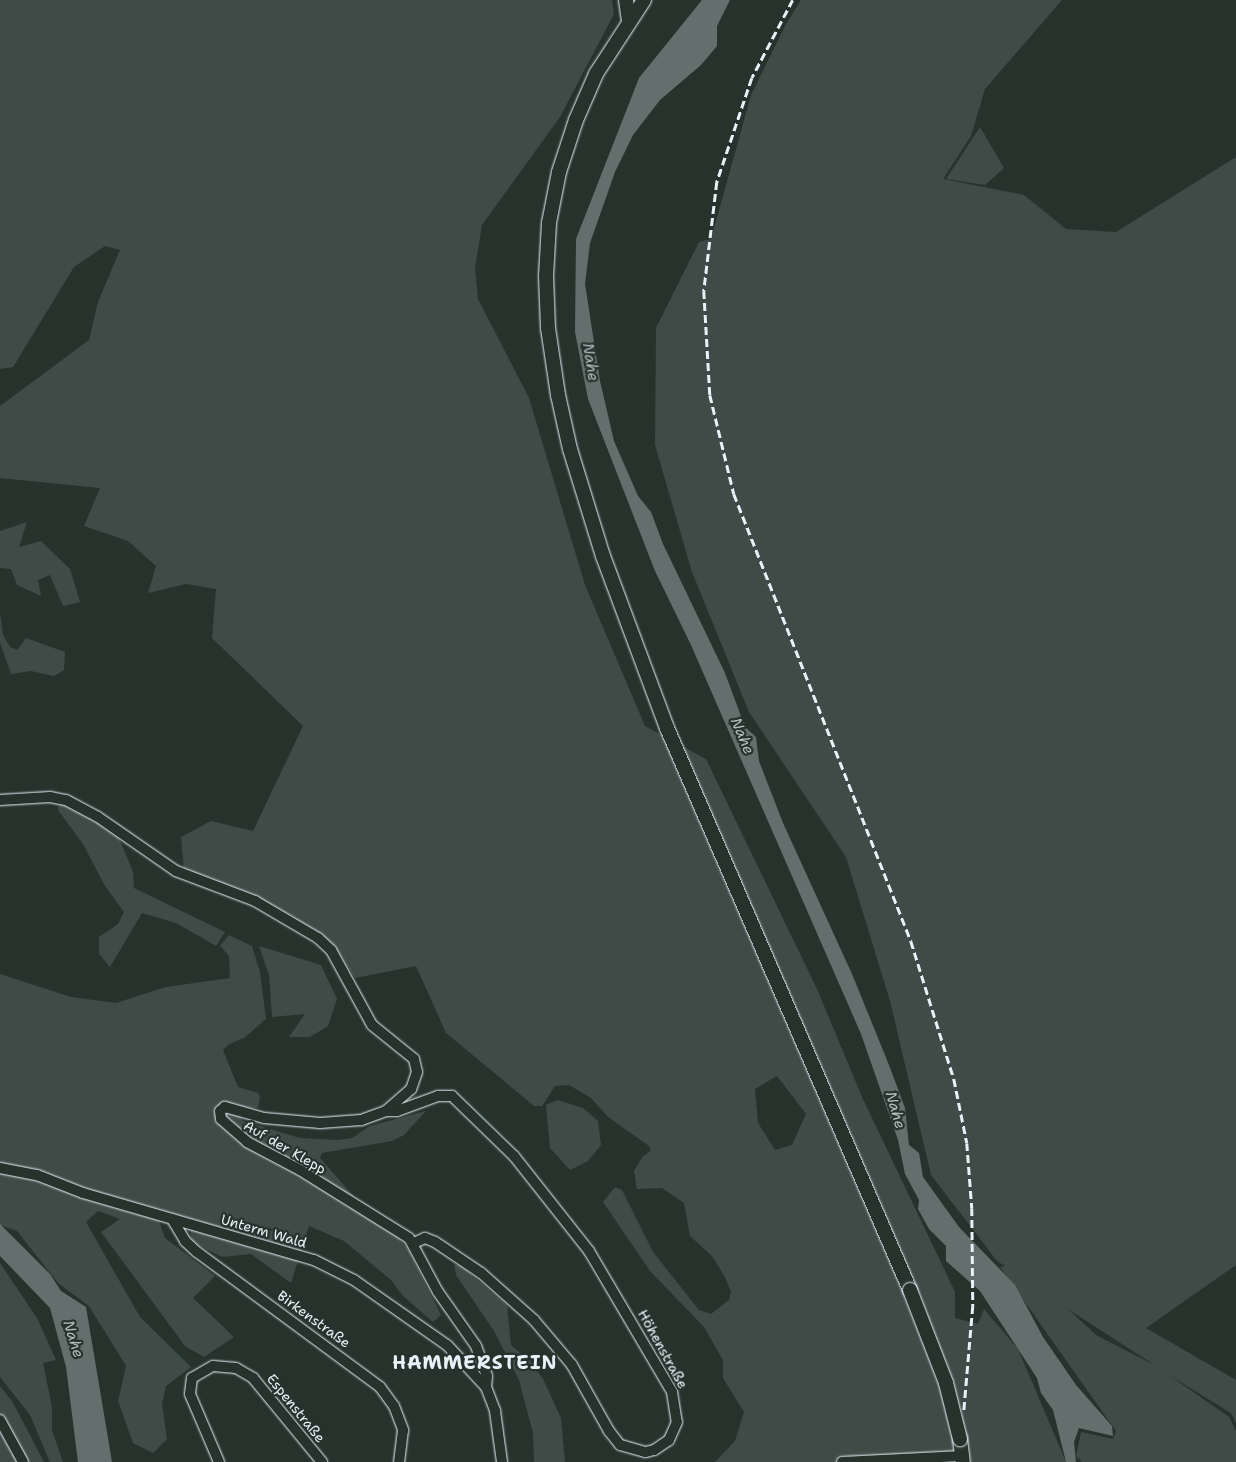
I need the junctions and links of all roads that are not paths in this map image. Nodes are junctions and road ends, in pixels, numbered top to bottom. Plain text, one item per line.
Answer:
1 (626, 0) edge
2 (644, 0) edge
3 (629, 22) junction
4 (0, 800) edge
5 (452, 1096) joint
6 (386, 1111) junction
7 (0, 1168) edge
8 (172, 1219) junction
9 (414, 1243) junction
10 (486, 1387) junction
11 (0, 1420) edge
12 (963, 1459) edge
13 (22, 1462) edge
14 (219, 1462) edge
15 (322, 1462) edge
16 (399, 1462) edge
17 (502, 1462) edge
18 (843, 1462) edge

1 - 3 main road
2 - 3 main road
3 - 12 main road, bridge
4 - 6 street, Auf der Klepp
5 - 6 street, Auf der Klepp
5 - 9 street, Höhenstraße
6 - 9 street, Auf der Klepp
7 - 8 street, Unterm Wald
8 - 10 street, Unterm Wald
8 - 16 street, Birkenstraße
9 - 10 street
10 - 17 street
11 - 13 street
12 - 18 street
14 - 15 street, Espenstraße

